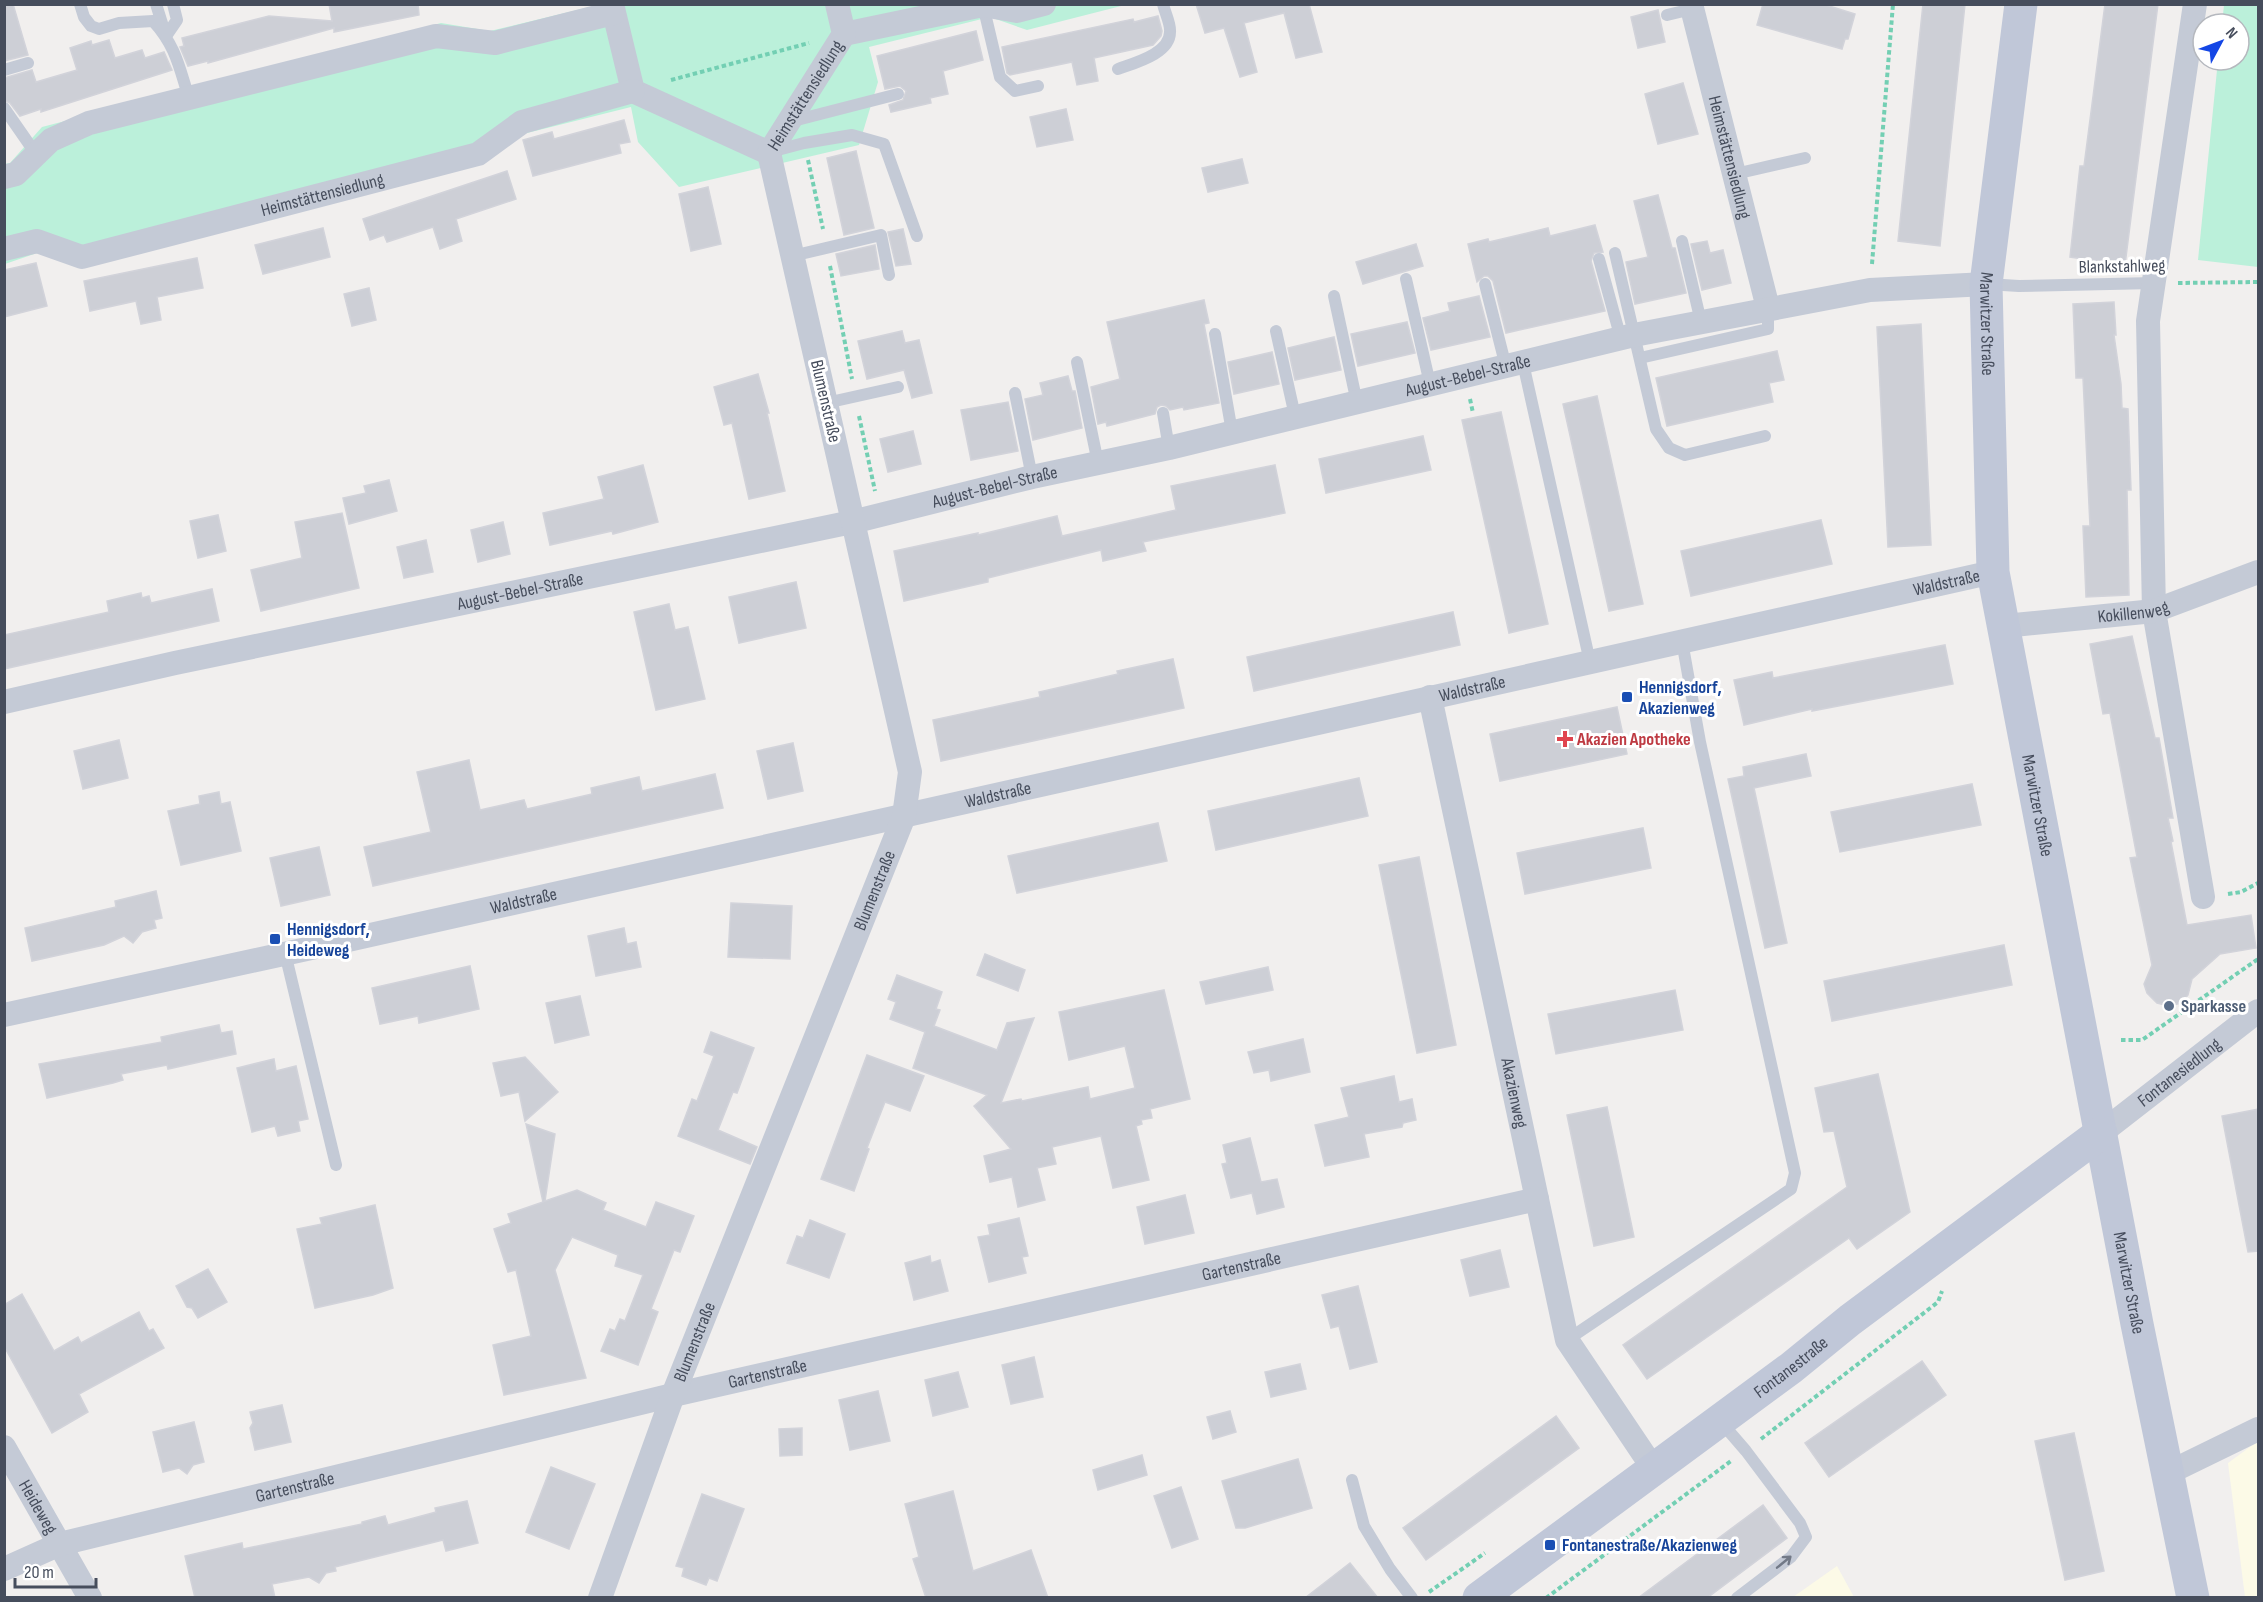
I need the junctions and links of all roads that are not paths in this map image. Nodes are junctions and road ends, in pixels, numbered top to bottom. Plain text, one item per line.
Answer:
1 (80, 4) edge
2 (156, 4) edge
3 (172, 4) edge
4 (837, 4) edge
5 (983, 4) edge
6 (1044, 4) edge
7 (1163, 4) edge
8 (2021, 4) edge
9 (2195, 4) edge
10 (1692, 7) edge
11 (612, 9) edge
12 (1667, 15) dead end
13 (844, 34) junction
14 (166, 36) junction
15 (28, 63) dead end
16 (1118, 69) dead end
17 (4, 70) edge
18 (1038, 86) dead end
19 (633, 91) junction
20 (898, 94) dead end
21 (189, 98) junction
22 (4, 108) edge
23 (787, 123) junction
24 (769, 153) junction
25 (36, 154) junction
26 (1805, 158) dead end
27 (1735, 174) junction
28 (4, 177) edge
29 (917, 236) dead end
30 (1682, 241) dead end
31 (4, 249) edge
32 (1615, 253) dead end
33 (792, 256) junction
34 (1599, 259) dead end
35 (889, 275) dead end
36 (1406, 279) dead end
37 (2154, 283) junction
38 (1485, 284) dead end
39 (1986, 284) junction
40 (1334, 296) dead end
41 (1768, 308) junction
42 (1701, 321) junction
43 (1276, 331) dead end
44 (1215, 334) dead end
45 (1632, 344) junction
46 (1077, 362) dead end
47 (1514, 365) junction
48 (1430, 384) junction
49 (898, 387) dead end
50 (1015, 393) dead end
51 (826, 403) junction
52 (1357, 403) junction
53 (1163, 413) dead end
54 (1295, 417) junction
55 (1232, 432) junction
56 (1765, 436) dead end
57 (1169, 448) junction
58 (1098, 463) junction
59 (1032, 477) junction
60 (852, 522) junction
61 (1993, 572) junction
62 (2259, 572) edge
63 (2154, 611) junction
64 (2004, 626) junction
65 (1682, 642) junction
66 (1590, 662) junction
67 (1430, 697) junction
68 (4, 702) edge
69 (904, 816) junction
70 (2203, 897) road end
71 (285, 953) junction
72 (2259, 1011) edge
73 (4, 1015) edge
74 (2101, 1133) junction
75 (336, 1165) dead end
76 (1537, 1199) junction
77 (1567, 1340) junction
78 (673, 1395) junction
79 (1719, 1419) junction
80 (2259, 1429) edge
81 (4, 1447) edge
82 (1653, 1468) junction
83 (2168, 1473) junction
84 (1352, 1480) dead end
85 (60, 1544) junction
86 (4, 1569) edge
87 (90, 1598) edge
88 (600, 1598) edge
89 (1412, 1598) edge
90 (1479, 1598) edge
91 (1737, 1598) edge
92 (2193, 1598) edge

1 - 14 lane
2 - 14 lane
3 - 14 lane
4 - 13 street, Heimstättensiedlung
5 - 6 street, Heimstättensiedlung
5 - 13 street, Heimstättensiedlung
5 - 18 lane
7 - 16 lane
8 - 39 main road, Marwitzer Straße
9 - 37 street
10 - 12 lane
10 - 27 street, Heimstättensiedlung
11 - 19 street
11 - 21 street
13 - 23 street, Heimstättensiedlung
14 - 21 lane
15 - 17 lane
19 - 24 street, Heimstättensiedlung
19 - 31 street, Heimstättensiedlung
20 - 23 lane
21 - 25 street
22 - 25 lane
23 - 24 street, Heimstättensiedlung
24 - 29 lane
24 - 33 street, Blumenstraße
25 - 28 street
26 - 27 lane
27 - 41 street, Heimstättensiedlung
30 - 42 lane
32 - 45 lane
33 - 35 lane
33 - 51 street, Blumenstraße
34 - 45 lane
36 - 48 lane
37 - 39 lane, Blankstahlweg
37 - 63 street
38 - 47 lane
39 - 41 street, August-Bebel-Straße
39 - 61 main road, Marwitzer Straße
40 - 52 lane
41 - 42 street, August-Bebel-Straße
41 - 45 lane
42 - 45 street, August-Bebel-Straße
43 - 54 lane
44 - 55 lane
45 - 47 street, August-Bebel-Straße
45 - 56 lane
46 - 58 lane
47 - 48 street, August-Bebel-Straße
47 - 66 lane
48 - 52 street, August-Bebel-Straße
49 - 51 lane
50 - 59 lane
51 - 60 street, Blumenstraße
52 - 54 street, August-Bebel-Straße
53 - 57 lane
54 - 55 street, August-Bebel-Straße
55 - 57 street, August-Bebel-Straße
57 - 58 street, August-Bebel-Straße
58 - 59 street, August-Bebel-Straße
59 - 60 street, August-Bebel-Straße
60 - 68 street, August-Bebel-Straße
60 - 69 street, Blumenstraße
61 - 64 main road, Marwitzer Straße
61 - 65 street, Waldstraße
62 - 63 street, Kokillenweg
63 - 64 street, Kokillenweg
63 - 70 street
64 - 74 main road, Marwitzer Straße
65 - 66 street, Waldstraße
65 - 77 lane
66 - 67 street, Waldstraße
67 - 69 street, Waldstraße
67 - 76 street, Akazienweg
69 - 71 street, Waldstraße
69 - 78 street, Blumenstraße
71 - 73 street, Waldstraße
71 - 75 lane
72 - 74 street, Fontanesiedlung
74 - 79 main road, Fontanestraße
74 - 83 main road, Marwitzer Straße
76 - 77 street, Akazienweg
76 - 78 street, Gartenstraße
77 - 82 street, Akazienweg
78 - 85 street, Gartenstraße
78 - 88 street, Blumenstraße
79 - 82 main road, Fontanestraße
91 -> 79 lane
80 - 83 street
81 - 85 street, Heideweg
82 - 90 main road, Fontanestraße
83 - 92 main road, Marwitzer Straße
84 - 89 lane
85 - 86 street, Gartenstraße
85 - 87 street, Heideweg

